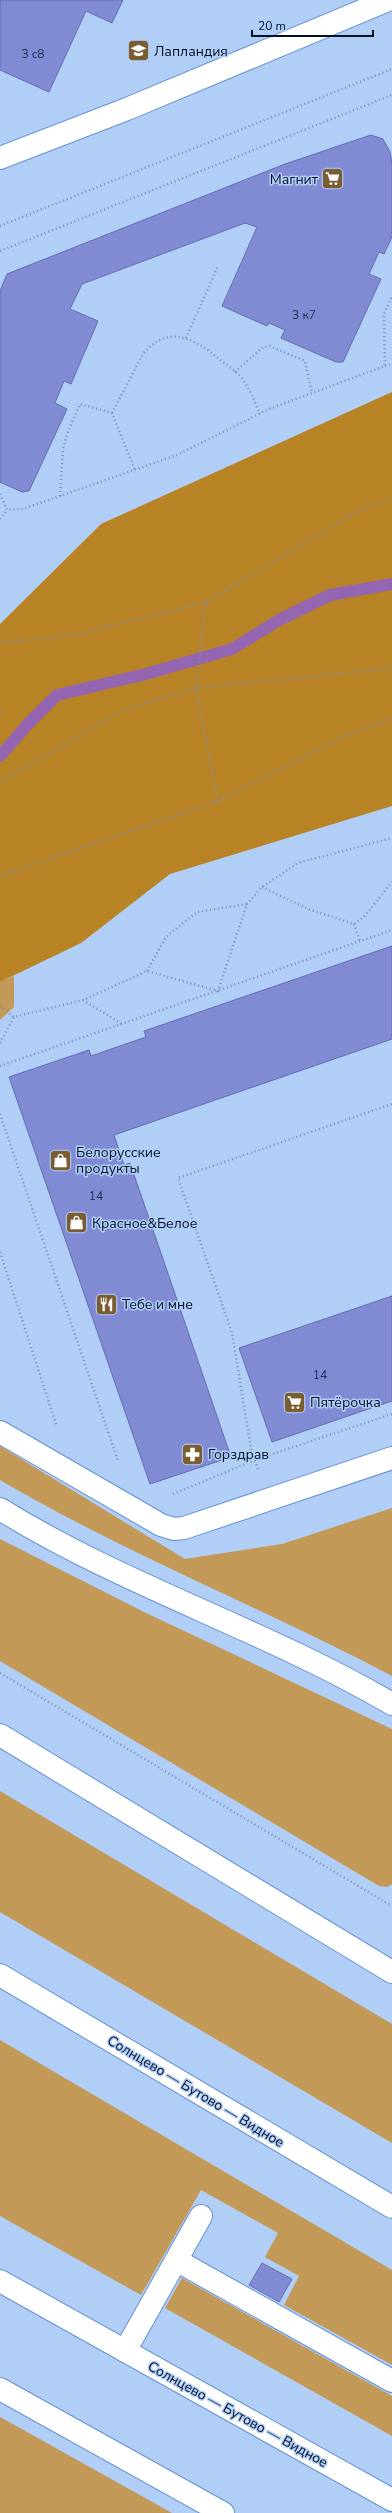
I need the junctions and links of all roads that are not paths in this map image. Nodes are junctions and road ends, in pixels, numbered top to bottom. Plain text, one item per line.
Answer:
1 (388, 0) edge
2 (0, 158) edge
3 (0, 1432) edge
4 (392, 1458) edge
5 (0, 1509) edge
6 (392, 1704) edge
7 (0, 1735) edge
8 (392, 1972) edge
9 (0, 1975) edge
10 (392, 2207) edge
11 (201, 2216) dead end
12 (176, 2260) junction
13 (0, 2281) edge
14 (125, 2351) junction
15 (392, 2381) edge
16 (0, 2389) edge
17 (392, 2500) edge
18 (223, 2513) edge

1 - 2 main road
3 - 4 main road
5 - 6 main road
7 - 8 main road
9 - 10 main road, Солнцево — Бутово — Видное
11 - 12 main road
12 - 14 main road
12 - 15 main road
13 - 14 main road, Солнцево — Бутово — Видное
14 - 17 main road, Солнцево — Бутово — Видное
16 - 18 main road

